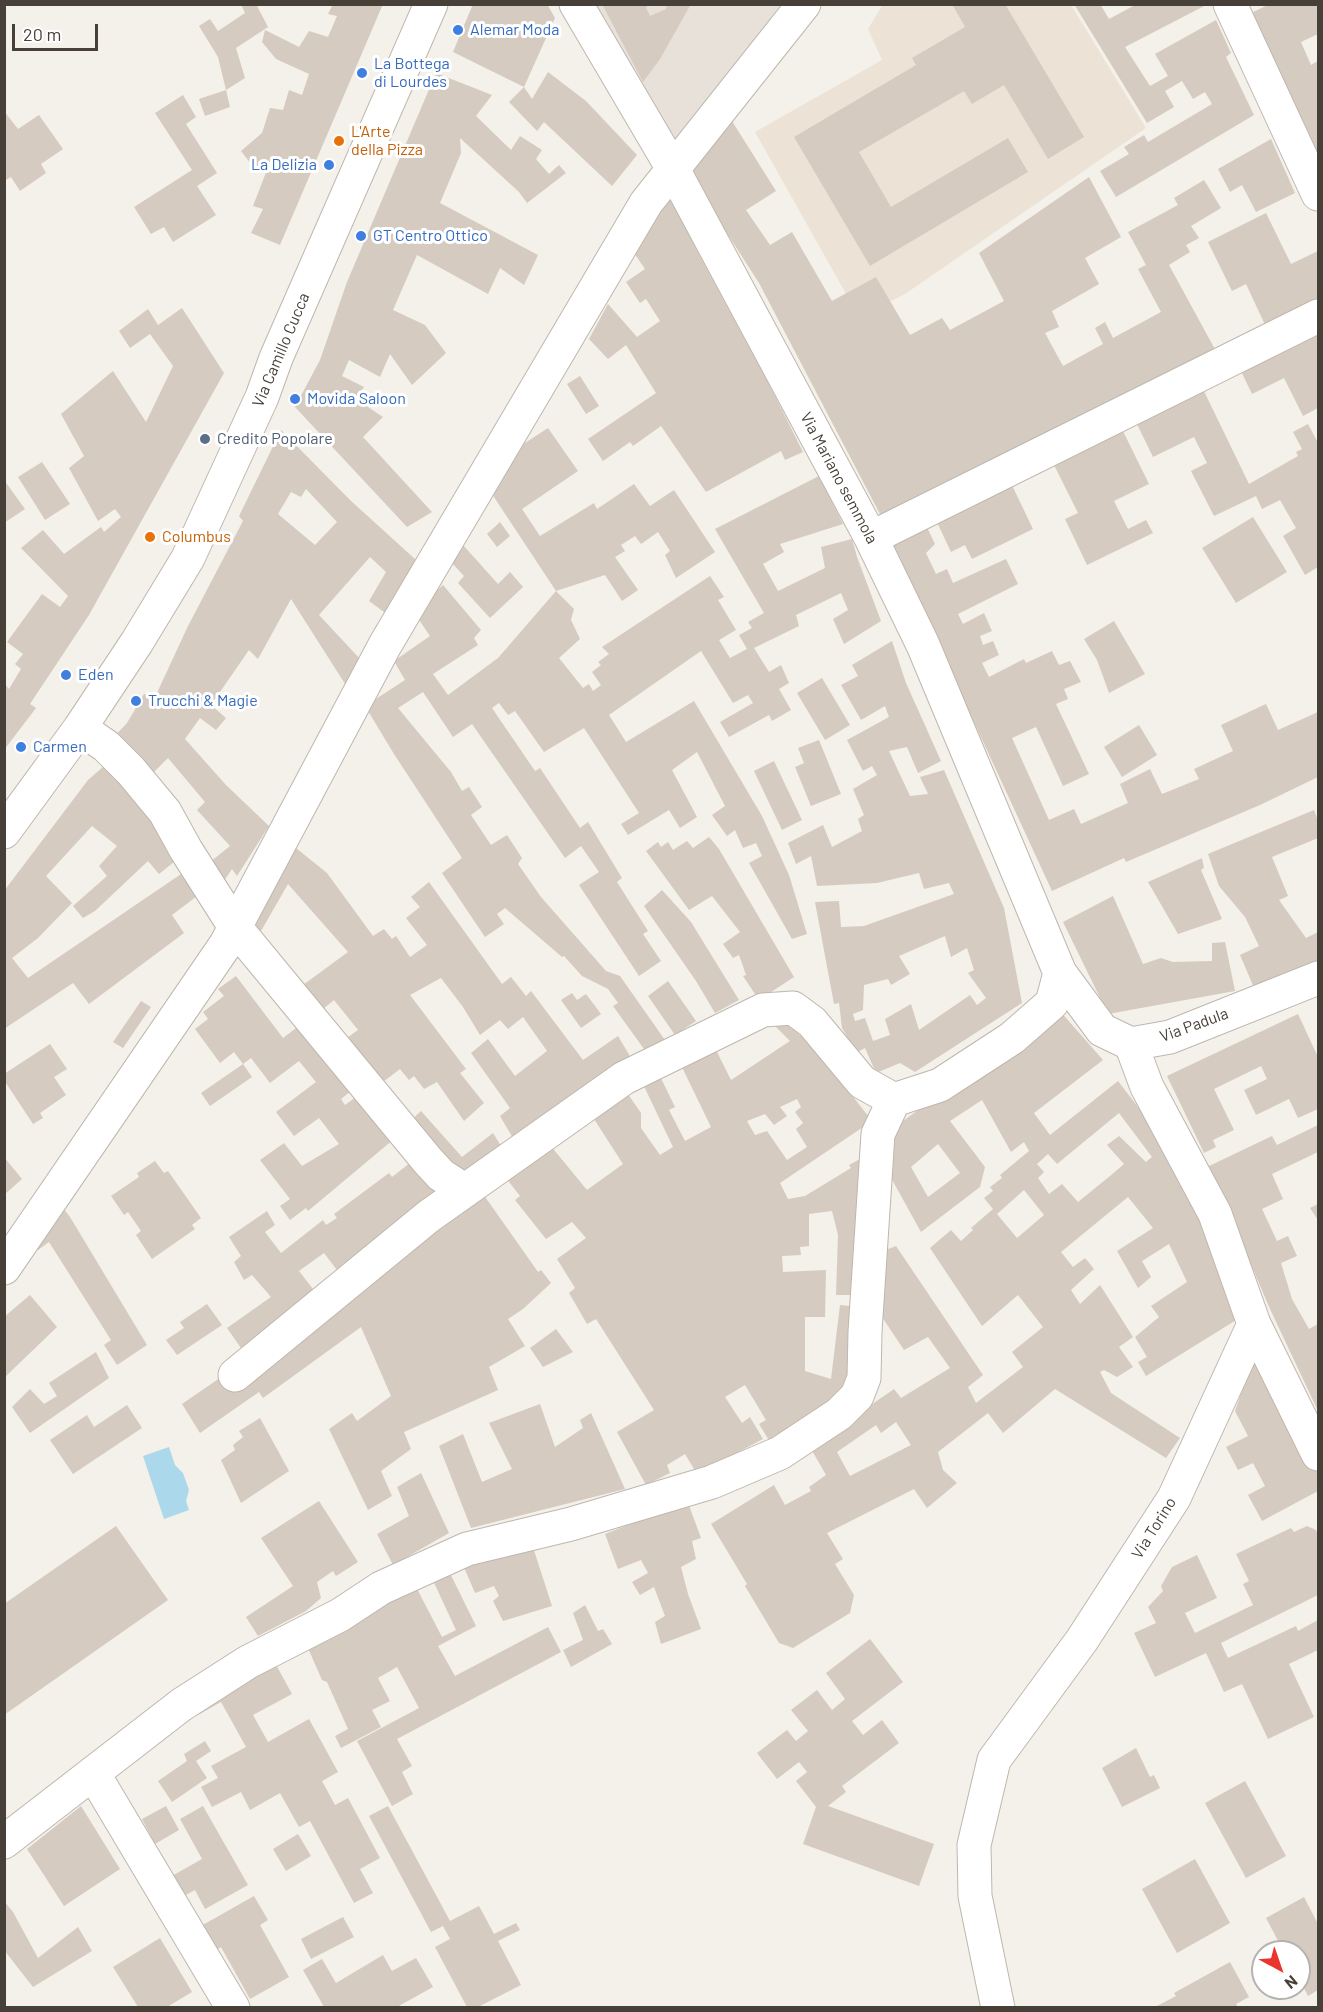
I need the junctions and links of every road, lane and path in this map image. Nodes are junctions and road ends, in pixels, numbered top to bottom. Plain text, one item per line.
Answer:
1 (431, 4) edge
2 (576, 4) edge
3 (804, 4) edge
4 (1230, 4) edge
5 (673, 169) junction
6 (1318, 194) edge
7 (1318, 316) edge
8 (871, 538) junction
9 (80, 728) junction
10 (4, 832) edge
11 (235, 927) junction
12 (1060, 974) junction
13 (1318, 978) edge
14 (1131, 1044) junction
15 (894, 1100) junction
16 (464, 1190) junction
17 (4, 1268) edge
18 (1254, 1324) junction
19 (235, 1375) dead end
20 (1318, 1454) edge
21 (93, 1773) junction
22 (4, 1842) edge
23 (233, 2007) edge
24 (998, 2007) edge

1 - 9 street, Via Camillo Cucca
2 - 5 street, Via Mariano semmola
3 - 5 street
4 - 6 street
5 - 8 street, Via Mariano semmola
5 - 11 street
7 - 8 street
8 - 12 street, Via Mariano semmola
9 - 10 street, Via Camillo Cucca
9 - 11 street
11 - 16 street
11 - 17 street
12 - 14 street
12 - 15 street
13 - 14 street, Via Padula
14 - 18 street
15 - 16 street
15 - 21 street
16 - 19 street
18 - 20 street
18 - 24 street, Via Torino
21 - 22 street
21 - 23 street

